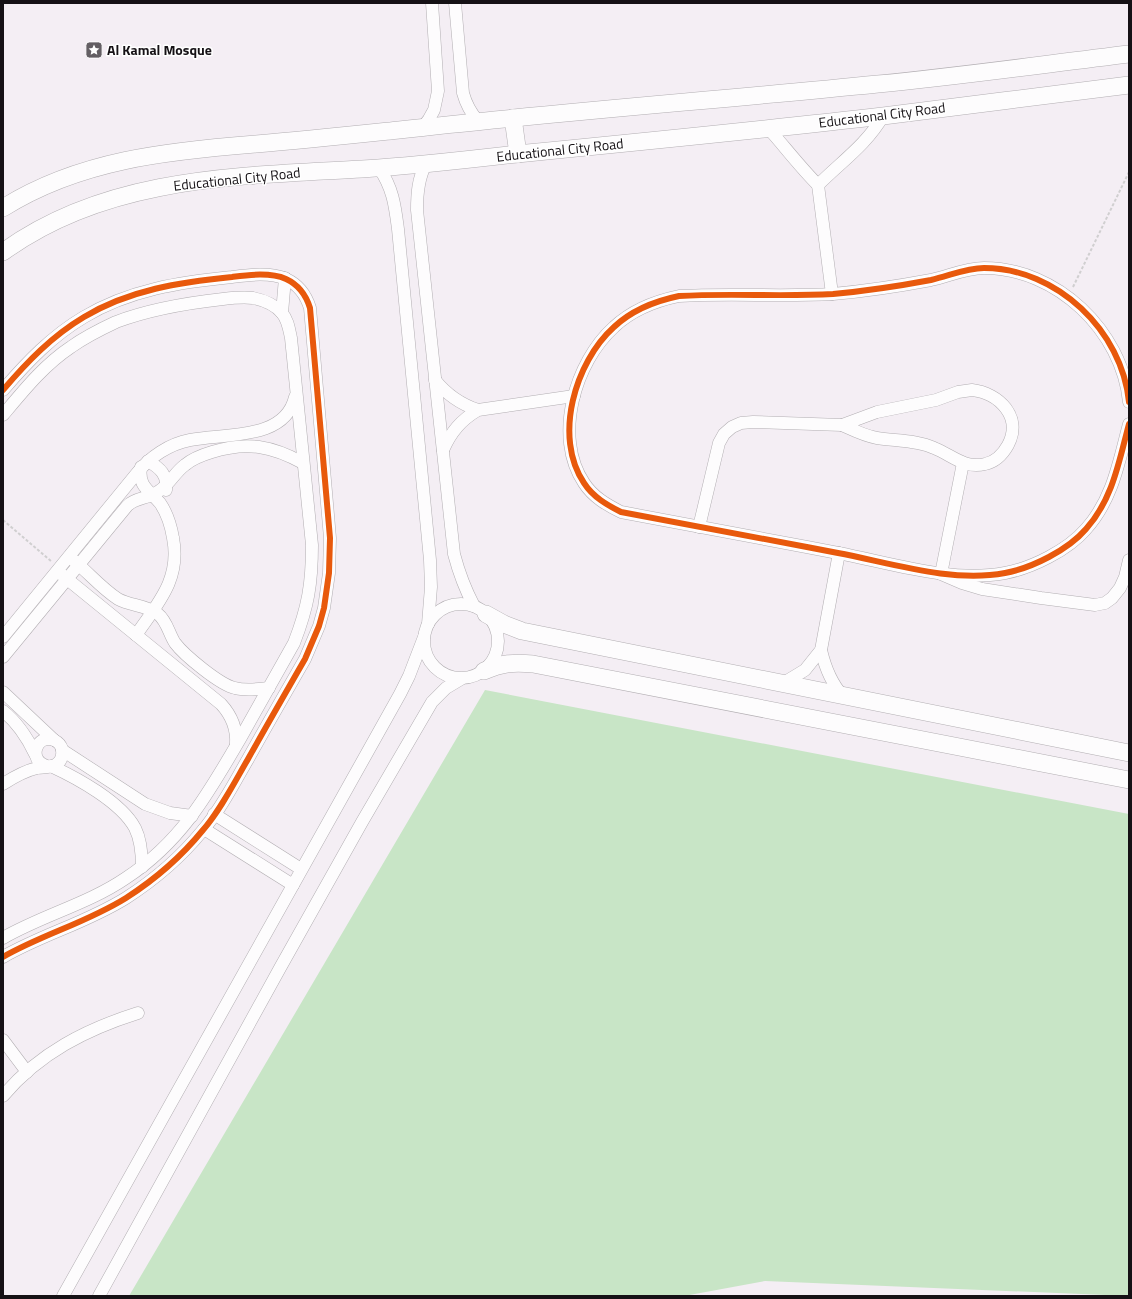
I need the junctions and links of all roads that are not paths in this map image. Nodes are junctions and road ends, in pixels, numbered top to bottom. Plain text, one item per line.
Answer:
1 (432, 3) edge
2 (455, 3) edge
3 (1129, 54) edge
4 (1129, 85) edge
5 (883, 116) junction
6 (512, 118) junction
7 (478, 121) junction
8 (423, 127) junction
9 (768, 128) junction
10 (518, 154) junction
11 (426, 164) junction
12 (379, 168) junction
13 (818, 185) junction
14 (3, 208) edge
15 (3, 252) edge
16 (284, 278) junction
17 (158, 287) junction
18 (832, 294) junction
19 (161, 308) junction
20 (282, 313) junction
21 (435, 380) junction
22 (3, 390) edge
23 (296, 394) junction
24 (574, 396) junction
25 (1129, 402) edge
26 (478, 410) junction
27 (3, 415) edge
28 (842, 425) junction
29 (1129, 425) edge
30 (1129, 430) edge
31 (443, 451) junction
32 (303, 463) junction
33 (963, 463) junction
34 (145, 464) junction
35 (167, 484) junction
36 (152, 495) junction
37 (167, 517) junction
38 (699, 527) junction
39 (839, 553) junction
40 (68, 556) junction
41 (1129, 560) edge
42 (78, 564) junction
43 (58, 569) junction
44 (329, 573) junction
45 (312, 574) junction
46 (941, 574) junction
47 (66, 579) junction
48 (480, 610) junction
49 (153, 611) junction
50 (428, 624) junction
51 (136, 635) junction
52 (3, 637) edge
53 (424, 637) junction
54 (821, 650) junction
55 (3, 657) edge
56 (484, 671) junction
57 (461, 679) junction
58 (782, 684) junction
59 (268, 688) junction
60 (3, 692) edge
61 (843, 696) junction
62 (3, 711) edge
63 (54, 740) junction
64 (236, 744) junction
65 (62, 750) junction
66 (1129, 753) edge
67 (35, 754) junction
68 (49, 766) junction
69 (217, 778) junction
70 (1129, 780) edge
71 (3, 784) edge
72 (232, 787) junction
73 (214, 814) junction
74 (192, 816) junction
75 (204, 829) junction
76 (142, 867) junction
77 (301, 870) junction
78 (292, 885) junction
79 (3, 938) edge
80 (3, 957) edge
81 (138, 1013) dead end
82 (3, 1040) edge
83 (27, 1072) junction
84 (3, 1096) edge
85 (63, 1296) edge
86 (99, 1296) edge

1 - 8 street
2 - 7 street
3 - 6 street
4 - 5 street, Educational City Road
5 - 9 street, Educational City Road
5 - 13 street
6 - 7 street
6 - 10 street
7 - 8 street
8 - 14 street
9 - 10 street, Educational City Road
9 - 13 street
10 - 11 street, Educational City Road
11 - 12 street, Educational City Road
11 - 21 street
12 - 15 street, Educational City Road
12 - 50 street
13 - 18 street
16 - 17 street
16 - 20 street
16 - 44 street
17 - 19 street
17 - 22 street
18 - 24 street
18 - 25 street
19 - 20 street
19 - 27 street
20 - 23 street
21 - 26 street
21 - 31 street
23 - 32 street
23 - 34 street
24 - 26 street
24 - 38 street
26 - 31 street
28 - 33 street
28 - 33 street
28 - 38 street
29 - 30 street
29 - 46 street
31 - 48 street
32 - 35 street
32 - 45 street
33 - 46 street
34 - 35 street
34 - 36 street
34 - 40 street
35 - 36 street
35 - 37 street
36 - 37 street
36 - 42 street
37 - 49 street
38 - 39 street
39 - 46 street
39 - 54 street
40 - 42 street
40 - 43 street
41 - 46 street
42 - 47 street
42 - 49 street
43 - 47 street
43 - 52 street
44 - 45 street
44 - 72 street
45 - 59 street
47 - 51 street
47 - 55 street
48 - 50 street
48 - 56 street
48 - 58 street
49 - 51 street
49 - 59 street
50 - 53 street
51 - 64 street
53 - 57 street
53 - 77 street
54 - 58 street
54 - 61 street
56 - 57 street
56 - 70 street
57 - 86 street
58 - 61 street
59 - 64 street
60 - 63 street
61 - 66 street
62 - 67 street
63 - 65 street
63 - 67 street
64 - 69 street
65 - 68 street
65 - 74 street
67 - 68 street
68 - 71 street
68 - 76 street
69 - 72 street
69 - 74 street
72 - 73 street
73 - 75 street
73 - 77 street
74 - 76 street
75 - 78 street
75 - 80 street
76 - 79 street
77 - 78 street
78 - 85 street
81 - 83 street
82 - 83 street
83 - 84 street

